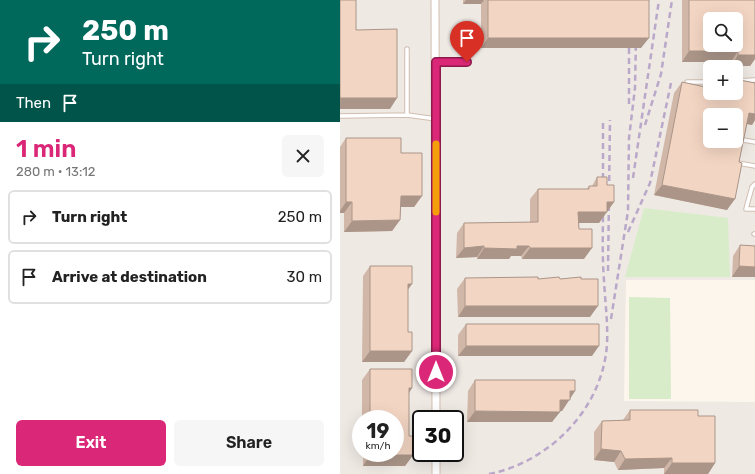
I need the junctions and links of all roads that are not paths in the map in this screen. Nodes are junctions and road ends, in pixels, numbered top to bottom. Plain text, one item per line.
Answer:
1 (435, 0) edge
2 (407, 49) dead end
3 (436, 62) junction
4 (467, 62) dead end
5 (755, 80) edge
6 (743, 81) edge
7 (687, 82) edge
8 (703, 82) edge
9 (407, 115) junction
10 (340, 116) edge
11 (436, 120) junction
12 (743, 140) edge
13 (755, 142) edge
14 (738, 163) edge
15 (755, 166) edge
16 (755, 184) edge
17 (755, 209) edge
18 (436, 410) edge
19 (436, 462) edge
20 (436, 474) edge

1 - 3 street
2 - 9 lane
3 - 4 lane
3 - 11 street
5 - 6 lane
7 - 8 lane
9 - 10 lane
9 - 11 lane
11 - 18 street
12 - 13 lane
14 - 15 lane
16 - 17 lane
19 - 20 street

